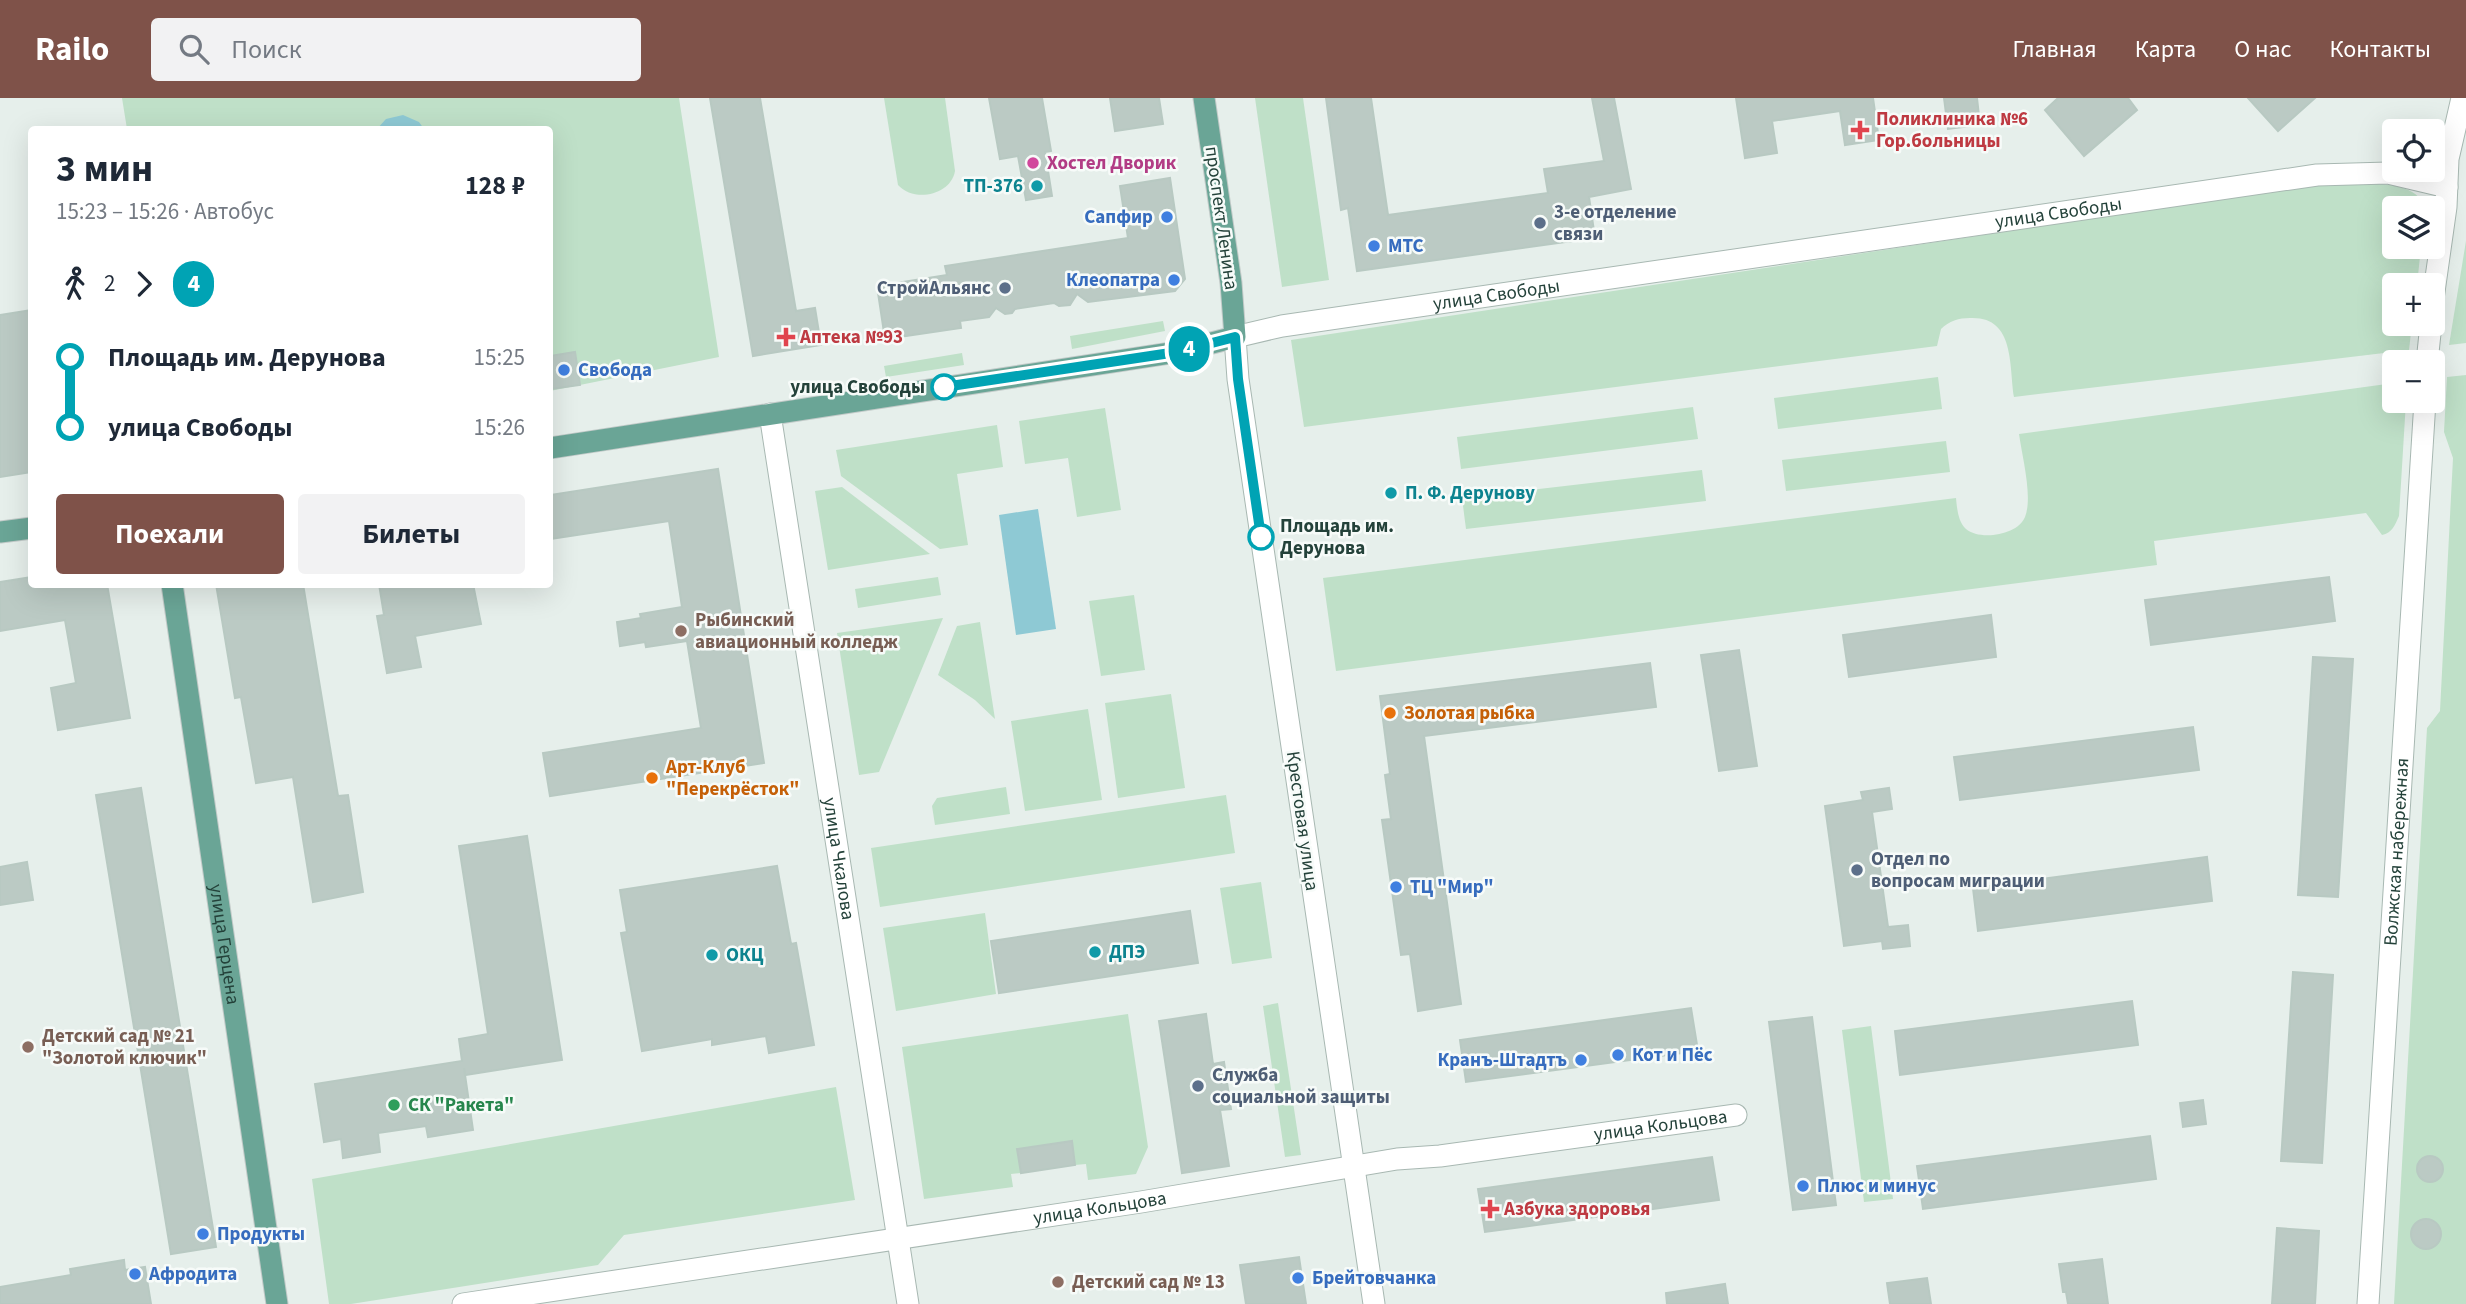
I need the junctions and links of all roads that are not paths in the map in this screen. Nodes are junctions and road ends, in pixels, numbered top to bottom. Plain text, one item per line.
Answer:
1 (1204, 98) edge
2 (2462, 98) edge
3 (2447, 187) junction
4 (2437, 273) edge
5 (1235, 337) junction
6 (2424, 413) edge
7 (770, 414) junction
8 (553, 448) edge
9 (28, 528) edge
10 (0, 532) edge
11 (173, 588) edge
12 (1736, 1115) dead end
13 (1353, 1166) junction
14 (898, 1238) junction
15 (277, 1304) edge
16 (463, 1304) edge
17 (908, 1304) edge
18 (1374, 1304) edge
19 (2368, 1304) edge

1 - 5 main road, проспект Ленина
2 - 3 street
3 - 4 street
3 - 5 street, улица Свободы
5 - 7 main road, улица Свободы
5 - 13 street, Крестовая улица
6 - 19 street, Волжская набережная
7 - 8 main road, улица Свободы
7 - 14 street, улица Чкалова
9 - 10 main road
11 - 15 main road, улица Герцена
12 - 13 street, улица Кольцова
13 - 14 street, улица Кольцова
13 - 18 street, Крестовая улица
14 - 16 street, улица Кольцова
14 - 17 street, улица Чкалова

